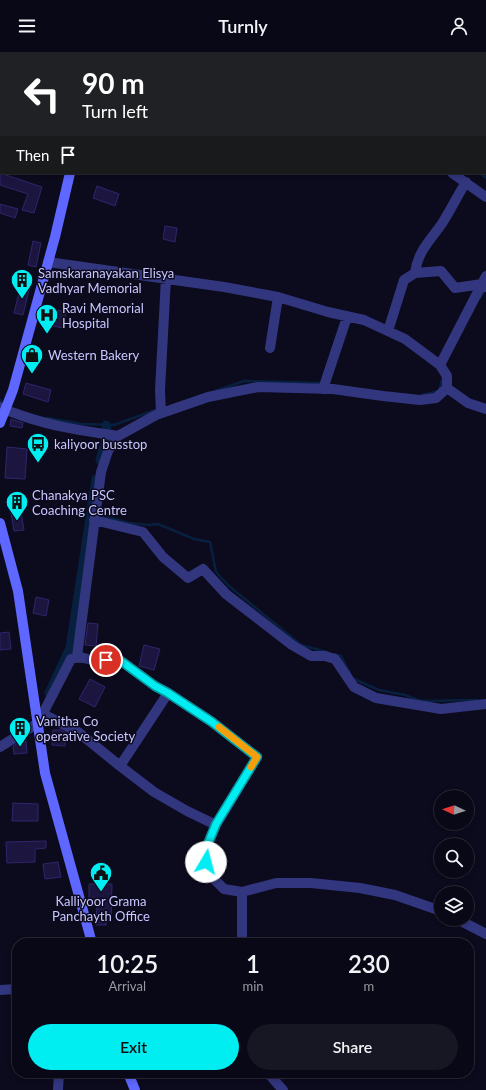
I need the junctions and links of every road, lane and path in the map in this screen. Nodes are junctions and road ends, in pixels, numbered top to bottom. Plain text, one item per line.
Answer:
1 (70, 174) edge
2 (454, 174) edge
3 (466, 182) junction
4 (486, 197) edge
5 (48, 262) junction
6 (415, 273) junction
7 (166, 278) junction
8 (484, 283) edge
9 (278, 297) junction
10 (347, 317) junction
11 (388, 331) junction
12 (270, 348) dead end
13 (440, 365) junction
14 (447, 388) junction
15 (323, 389) junction
16 (3, 408) edge
17 (161, 409) junction
18 (486, 409) edge
19 (0, 423) edge
20 (118, 436) junction
21 (94, 520) junction
22 (0, 523) edge
23 (77, 656) junction
24 (168, 693) junction
25 (486, 704) edge
26 (40, 719) junction
27 (0, 747) edge
28 (120, 766) junction
29 (216, 824) junction
30 (242, 892) junction
31 (434, 909) edge
32 (471, 926) edge
33 (486, 934) edge
34 (91, 938) edge
35 (242, 938) edge
36 (12, 989) edge
37 (0, 990) edge
38 (59, 1078) edge
39 (130, 1078) edge
40 (272, 1078) edge
41 (58, 1090) edge
42 (135, 1090) edge
43 (283, 1090) edge

1 - 5 main road
2 - 3 street
3 - 4 street
3 - 6 street
5 - 7 street
5 - 16 main road
6 - 8 street
6 - 11 street
7 - 9 street
7 - 17 street
8 - 13 street
9 - 10 street
9 - 12 street
10 - 11 street
10 - 15 street
11 - 13 street
13 - 14 street
14 - 15 street
14 - 18 street
15 - 17 street
16 - 19 main road
16 - 20 street
17 - 20 street
20 - 21 street
21 - 23 street
21 - 25 street
22 - 26 main road
23 - 24 street
23 - 26 street
24 - 28 street
24 - 29 street
26 - 27 street
26 - 28 street
26 - 34 main road
28 - 29 street
29 - 30 street
30 - 31 street
30 - 35 street
32 - 33 street
36 - 37 street
38 - 41 street
39 - 42 main road
40 - 43 street

